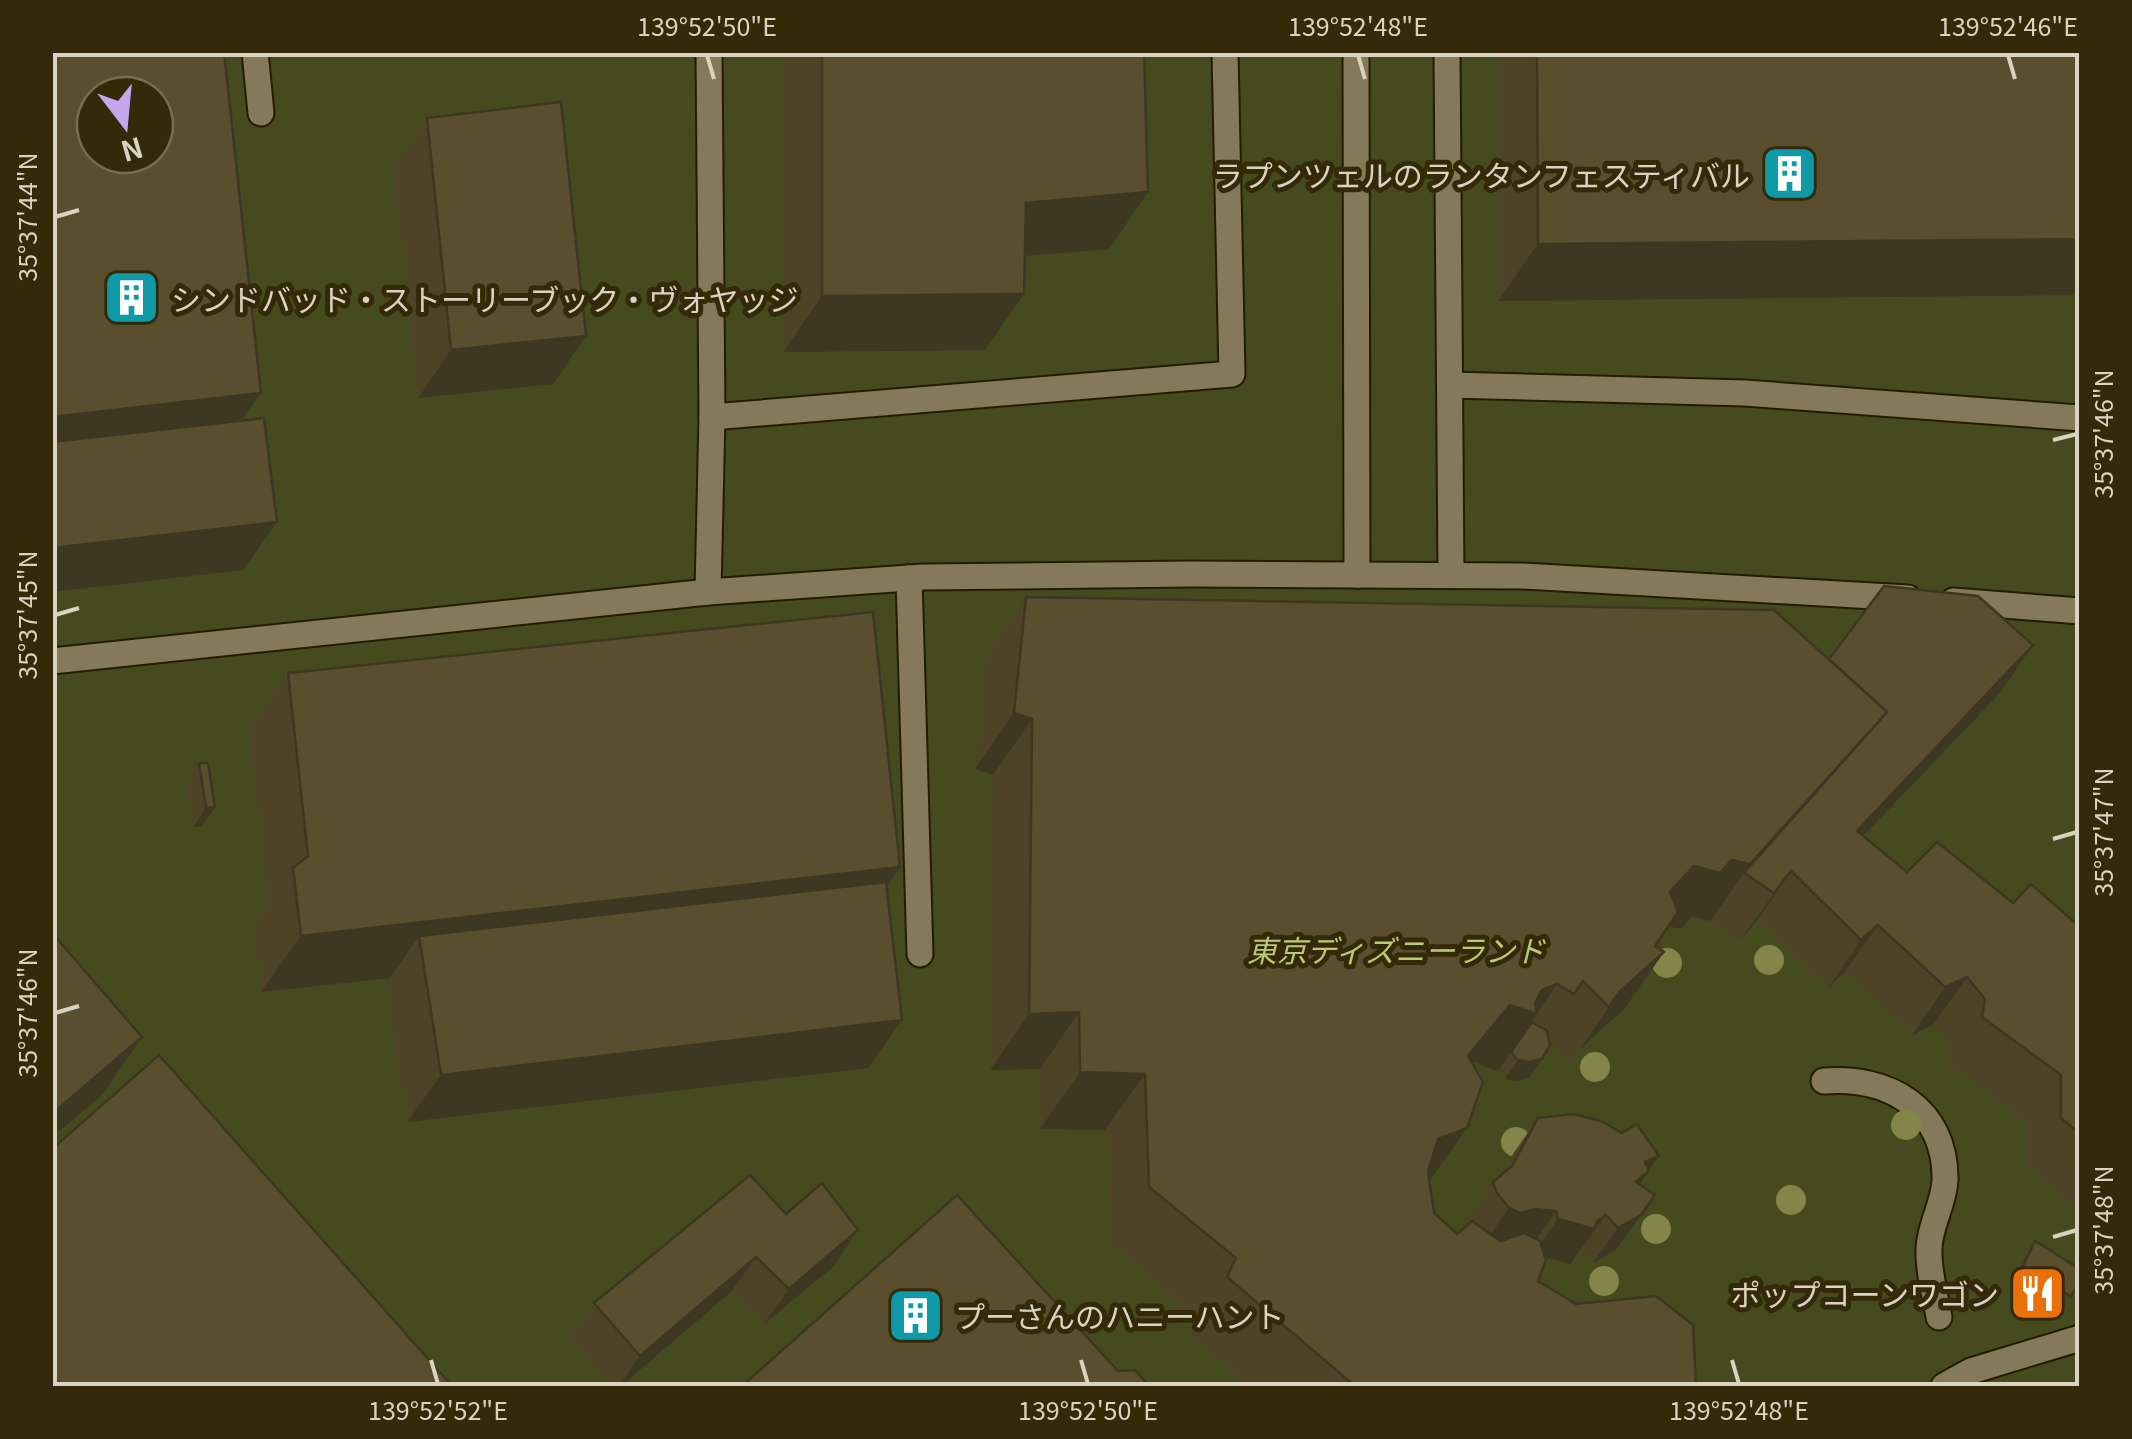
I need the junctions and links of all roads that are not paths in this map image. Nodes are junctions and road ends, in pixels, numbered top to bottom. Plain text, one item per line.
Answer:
1 (255, 52) edge
2 (709, 52) edge
3 (1225, 52) edge
4 (1356, 52) edge
5 (1448, 52) edge
6 (261, 113) dead end
7 (1450, 385) junction
8 (712, 417) junction
9 (2080, 418) edge
10 (1357, 575) junction
11 (1450, 575) junction
12 (910, 578) junction
13 (708, 592) junction
14 (2080, 611) edge
15 (52, 661) edge
16 (920, 954) dead end
17 (1824, 1080) dead end
18 (1938, 1317) dead end
19 (2080, 1338) edge
20 (1944, 1386) edge

1 - 6 street
2 - 8 street
3 - 8 street
4 - 10 street
5 - 7 street
7 - 9 street
7 - 11 street
8 - 13 street
10 - 11 street
10 - 12 street
11 - 14 street
12 - 13 street
12 - 16 street
13 - 15 street
17 - 18 street
19 - 20 street

